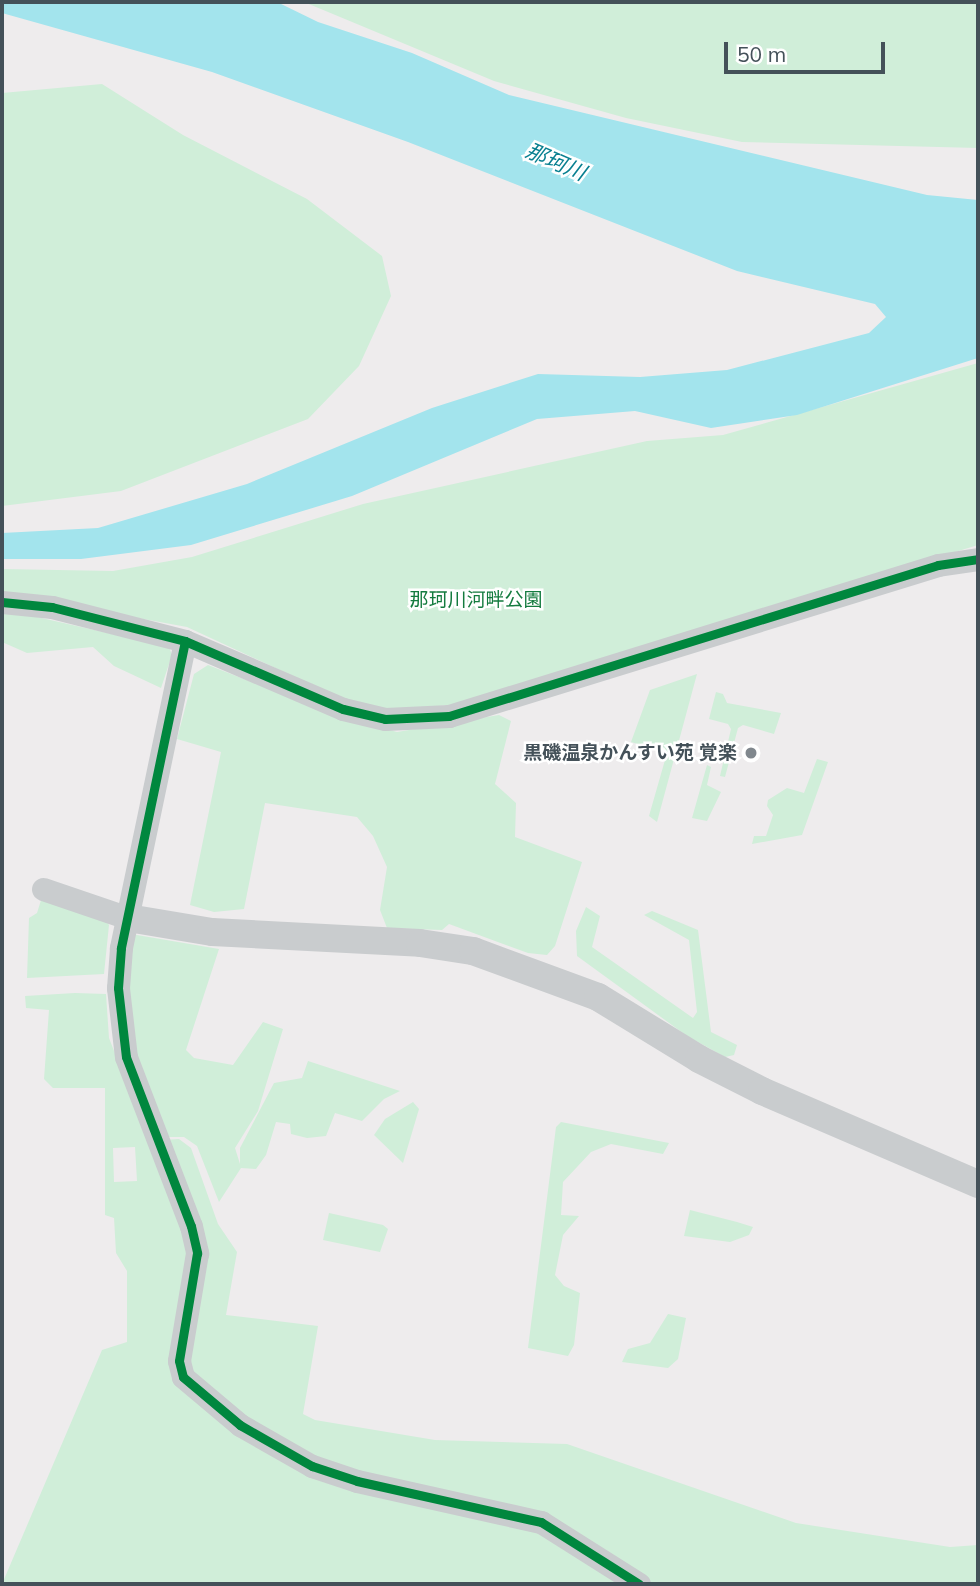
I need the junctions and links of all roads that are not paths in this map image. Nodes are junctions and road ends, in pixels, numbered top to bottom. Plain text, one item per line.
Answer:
1 (978, 559) edge
2 (2, 602) edge
3 (185, 640) junction
4 (43, 889) dead end
5 (128, 918) junction
6 (978, 1184) edge
7 (639, 1584) edge

1 - 3 street
2 - 3 street
3 - 5 street
4 - 5 street
5 - 6 street
5 - 7 street

